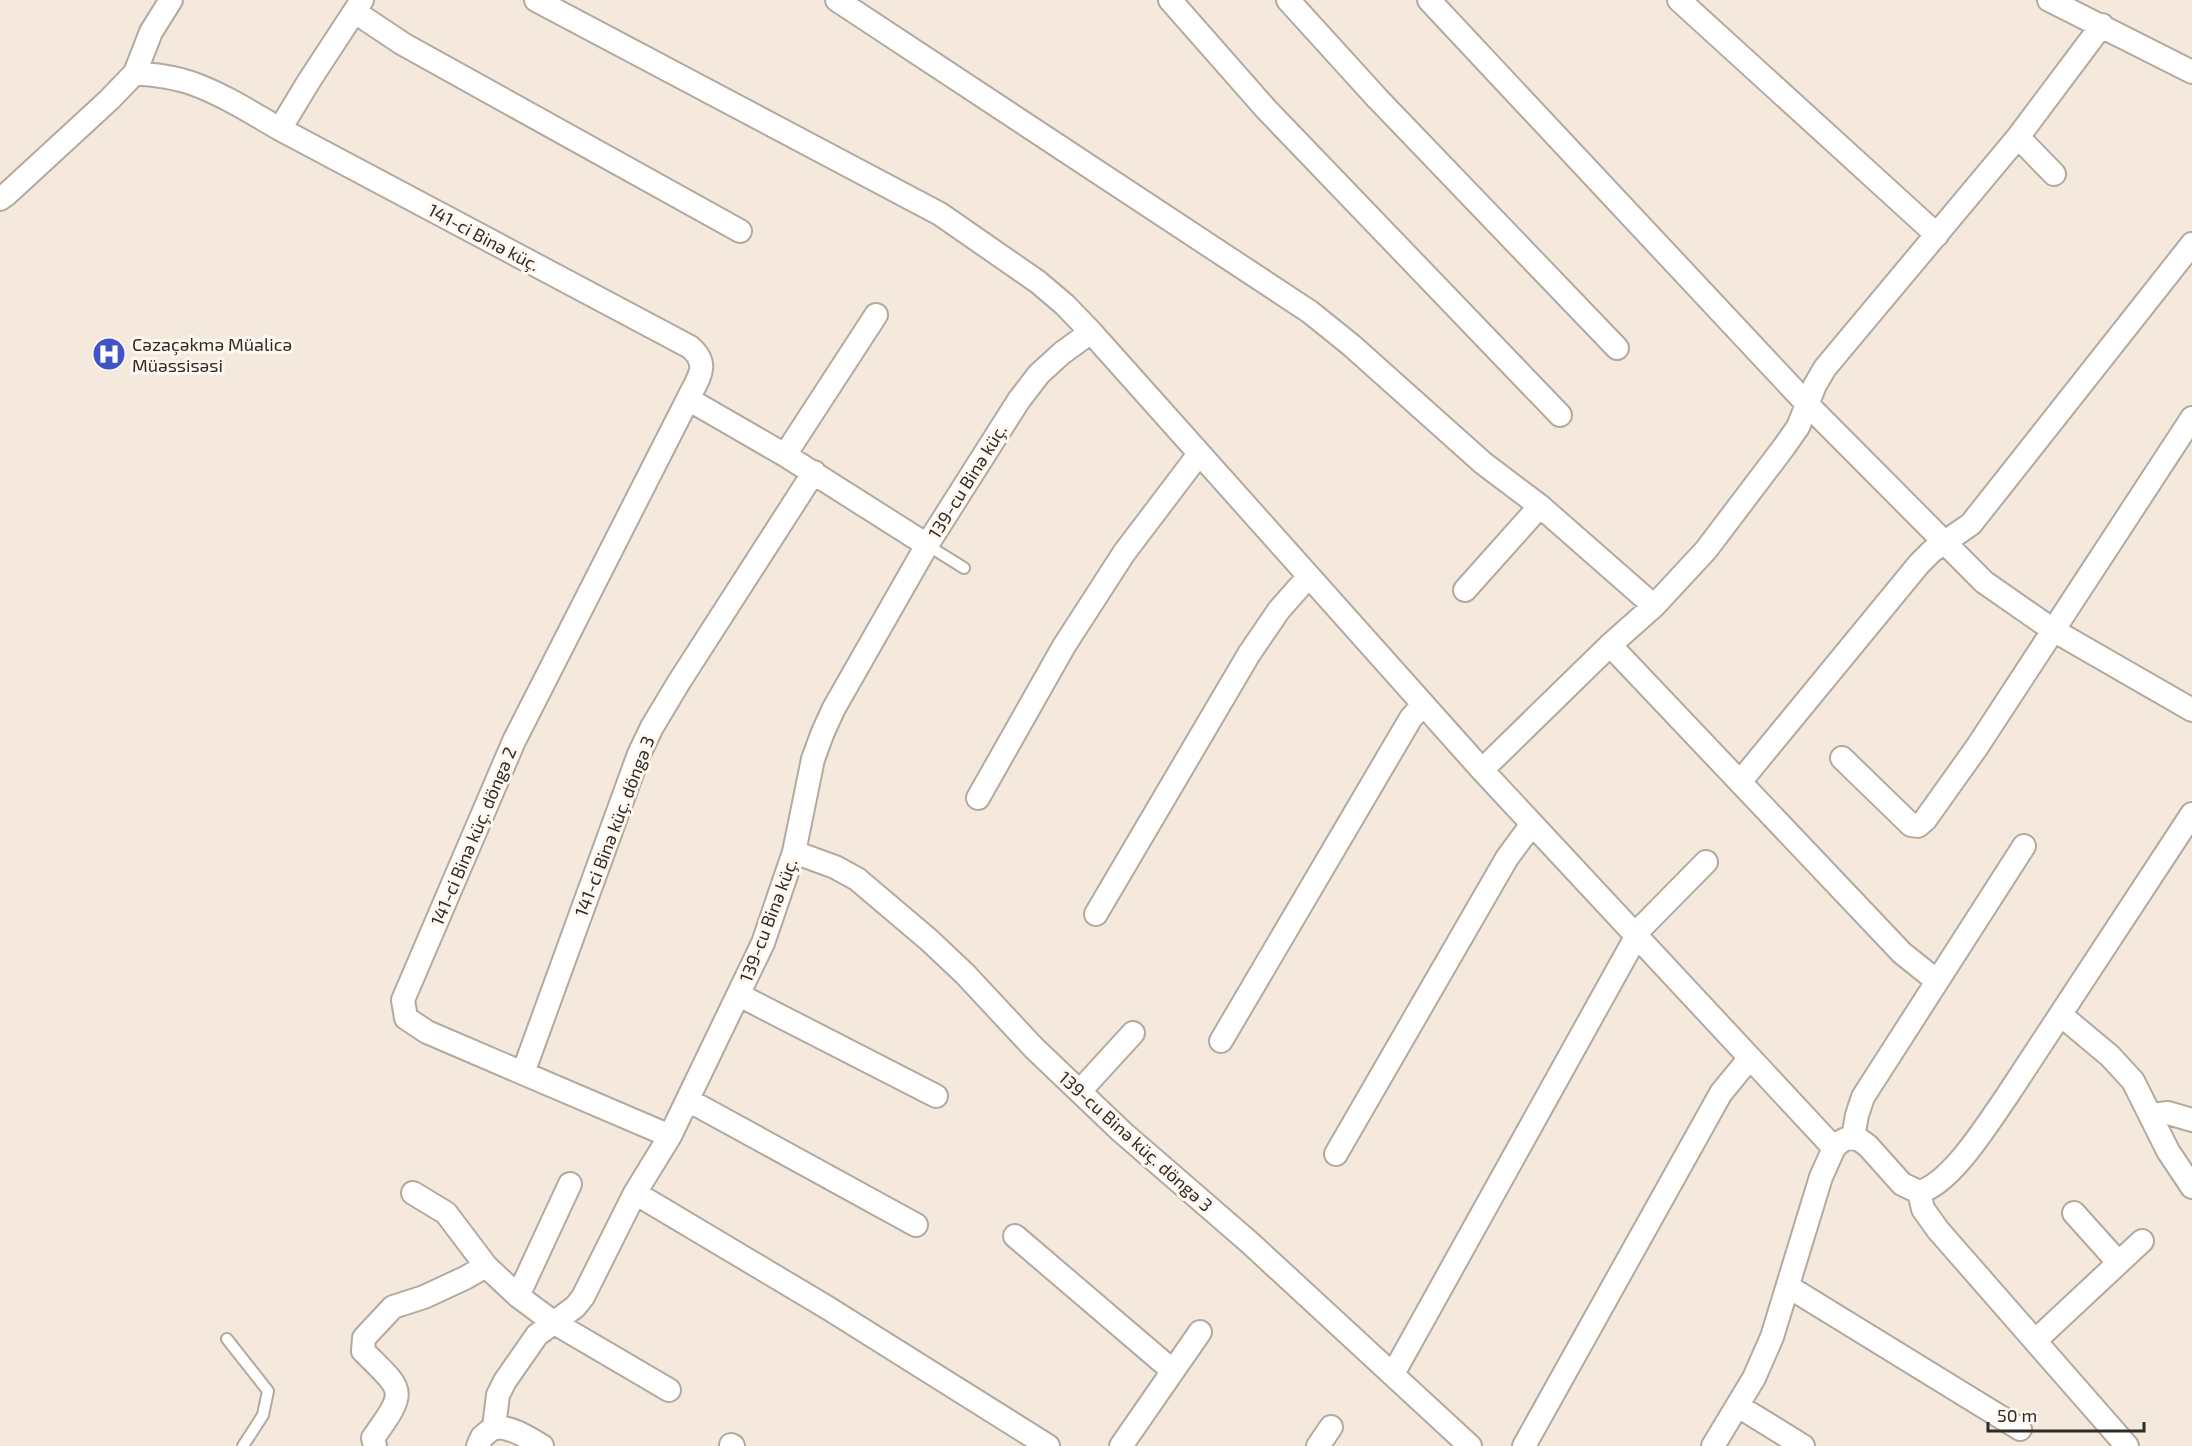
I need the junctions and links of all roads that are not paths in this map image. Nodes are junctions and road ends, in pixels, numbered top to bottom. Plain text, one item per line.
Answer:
1 (171, 0) edge
2 (537, 0) edge
3 (837, 0) edge
4 (1170, 0) edge
5 (1288, 0) edge
6 (1429, 0) edge
7 (1679, 0) edge
8 (2049, 0) edge
9 (358, 6) edge
10 (2102, 25) junction
11 (2192, 72) edge
12 (135, 73) junction
13 (280, 129) junction
14 (2018, 137) junction
15 (2054, 174) dead end
16 (0, 199) edge
17 (740, 231) dead end
18 (1938, 235) junction
19 (2192, 244) edge
20 (876, 315) dead end
21 (1091, 332) junction
22 (1617, 348) dead end
23 (688, 399) junction
24 (1808, 405) junction
25 (1560, 415) dead end
26 (2192, 418) edge
27 (1199, 454) junction
28 (785, 455) junction
29 (814, 472) junction
30 (1540, 506) junction
31 (1944, 542) junction
32 (927, 545) junction
33 (964, 568) dead end
34 (1309, 576) junction
35 (1465, 590) dead end
36 (1654, 606) junction
37 (2053, 630) junction
38 (1610, 645) junction
39 (1423, 705) junction
40 (2192, 710) edge
41 (1842, 758) dead end
42 (1482, 770) junction
43 (1740, 782) junction
44 (978, 798) dead end
45 (2192, 814) edge
46 (1532, 824) junction
47 (2024, 846) dead end
48 (795, 852) junction
49 (1706, 862) dead end
50 (1096, 914) dead end
51 (1636, 937) junction
52 (1937, 981) junction
53 (738, 995) junction
54 (2061, 1015) junction
55 (1133, 1033) dead end
56 (1221, 1041) dead end
57 (1749, 1059) junction
58 (523, 1073) junction
59 (1080, 1091) junction
60 (936, 1096) dead end
61 (688, 1100) junction
62 (2151, 1116) junction
63 (2192, 1120) edge
64 (670, 1136) junction
65 (1843, 1143) junction
66 (1336, 1154) dead end
67 (570, 1184) dead end
68 (2192, 1187) edge
69 (1919, 1192) junction
70 (413, 1193) dead end
71 (635, 1193) junction
72 (2074, 1213) dead end
73 (916, 1225) dead end
74 (1015, 1236) dead end
75 (2142, 1241) dead end
76 (2118, 1262) junction
77 (486, 1266) junction
78 (1789, 1287) junction
79 (518, 1296) junction
80 (553, 1322) junction
81 (1200, 1332) dead end
82 (227, 1340) dead end
83 (2035, 1341) junction
84 (1173, 1371) junction
85 (1393, 1374) junction
86 (669, 1390) dead end
87 (1738, 1406) junction
88 (494, 1427) junction
89 (1331, 1427) dead end
90 (2020, 1429) dead end
91 (243, 1446) edge
92 (375, 1446) edge
93 (478, 1446) edge
94 (542, 1446) edge
95 (1048, 1446) edge
96 (1121, 1446) edge
97 (1318, 1446) edge
98 (1470, 1446) edge
99 (1524, 1446) edge
100 (1713, 1446) edge
101 (1803, 1446) edge
102 (2127, 1446) edge

1 - 12 street
2 - 21 street
3 - 30 street
4 - 25 street
5 - 22 street
6 - 24 street
7 - 18 street
8 - 10 street
9 - 13 street
9 - 17 street
10 - 11 street
10 - 14 street
12 - 13 street, 141-ci Binə küç.
12 - 16 street
13 - 23 street, 141-ci Binə küç.
14 - 15 street
14 - 18 street
18 - 24 street
19 - 31 street
20 - 28 street
21 - 27 street
21 - 32 street, 139-cu Binə küç.
23 - 28 street
23 - 58 street, 141-ci Binə küç. döngə 2
24 - 31 street
24 - 36 street
26 - 37 street
27 - 34 street
27 - 44 street
28 - 29 street
29 - 32 street
29 - 58 street, 141-ci Binə küç. döngə 3
30 - 35 street
30 - 36 street
31 - 37 street
31 - 43 street
32 - 33 lane
32 - 48 street, 139-cu Binə küç.
34 - 39 street
34 - 50 street
36 - 38 street
37 - 40 street
37 - 41 street
38 - 42 street
38 - 43 street
39 - 42 street
39 - 56 street
42 - 46 street
43 - 52 street
45 - 54 street
46 - 51 street
46 - 66 street
47 - 52 street
48 - 53 street, 139-cu Binə küç.
48 - 59 street, 139-cu Binə küç. döngə 3
49 - 51 street
51 - 57 street
51 - 85 street
52 - 65 street
53 - 60 street
53 - 61 street, 139-cu Binə küç.
54 - 62 street
54 - 69 street
55 - 59 street
57 - 65 street
57 - 99 street
58 - 64 street, 141-ci Binə küç. döngə 2
59 - 85 street, 139-cu Binə küç. döngə 3
61 - 64 street, 139-cu Binə küç.
61 - 73 street
62 - 63 street
62 - 68 street
64 - 71 street, 139-cu Binə küç.
65 - 69 street
65 - 78 street
67 - 79 street
69 - 83 street
70 - 77 street
71 - 80 street, 139-cu Binə küç.
71 - 95 street
72 - 76 street
74 - 84 street
75 - 76 street
76 - 83 street
77 - 79 street
77 - 92 street
78 - 87 street
78 - 90 street
79 - 80 street
80 - 86 street
80 - 88 street, 139-cu Binə küç.
81 - 84 street
82 - 91 lane
83 - 102 street
84 - 96 street
85 - 98 street, 139-cu Binə küç. döngə 3
87 - 100 street
87 - 101 street
88 - 93 street
88 - 94 street
89 - 97 street

